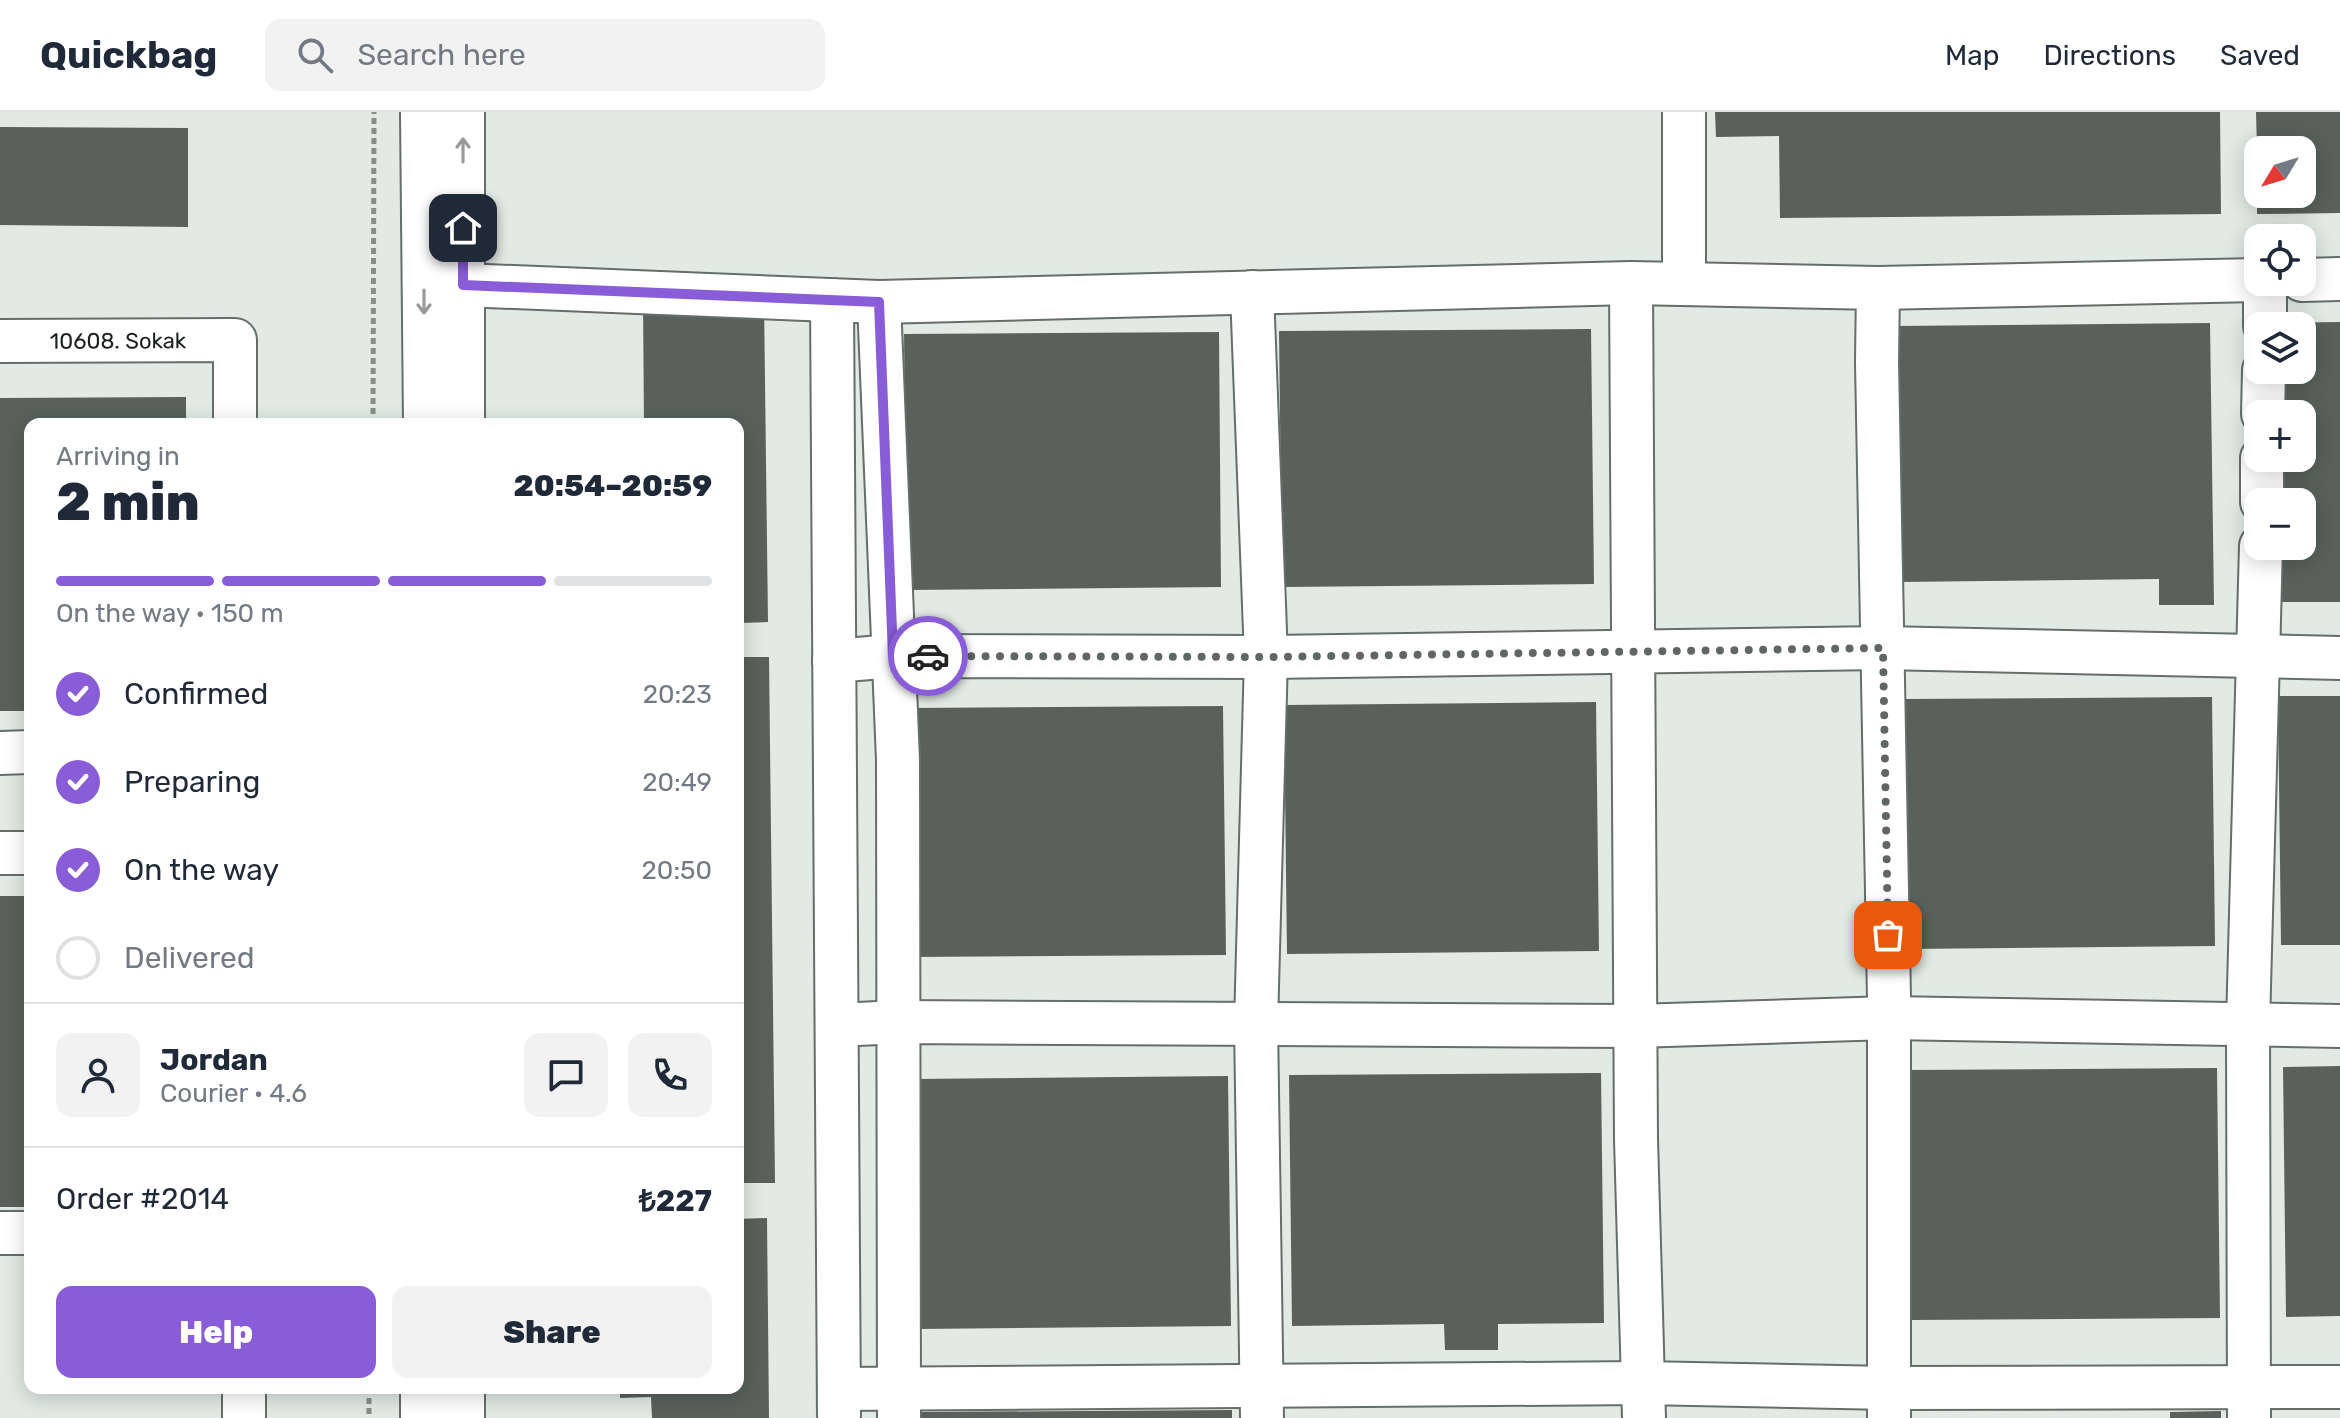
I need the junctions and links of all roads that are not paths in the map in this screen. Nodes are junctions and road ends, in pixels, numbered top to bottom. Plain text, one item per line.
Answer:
1 (422, 112) edge
2 (463, 112) edge
3 (1684, 112) edge
4 (2340, 279) edge
5 (2244, 280) edge
6 (2316, 280) edge
7 (1631, 283) junction
8 (1684, 284) junction
9 (463, 285) junction
10 (1878, 288) junction
11 (1252, 292) junction
12 (832, 300) junction
13 (879, 302) junction
14 (0, 341) edge
15 (235, 418) edge
16 (425, 418) edge
17 (463, 418) edge
18 (2261, 560) edge
19 (1883, 648) junction
20 (1634, 651) junction
21 (893, 656) junction
22 (2258, 656) junction
23 (1266, 657) junction
24 (2340, 658) edge
25 (834, 661) junction
26 (24, 752) edge
27 (0, 753) edge
28 (0, 853) edge
29 (24, 853) edge
30 (1889, 1018) junction
31 (899, 1022) junction
32 (1256, 1024) junction
33 (2248, 1024) junction
34 (837, 1025) junction
35 (1635, 1026) junction
36 (2340, 1026) edge
37 (0, 1233) edge
38 (24, 1233) edge
39 (2340, 1387) edge
40 (244, 1394) edge
41 (422, 1394) edge
42 (463, 1394) edge
43 (1643, 1400) edge
44 (1262, 1402) edge
45 (2248, 1402) edge
46 (899, 1403) edge
47 (1889, 1403) edge
48 (839, 1404) edge
49 (244, 1418) edge
50 (422, 1418) edge
51 (463, 1418) edge

1 -> 16 street
9 -> 2 street
3 - 8 street
4 - 6 street
5 - 10 street
7 - 8 street
7 - 11 street
7 - 20 street
8 - 10 street
9 - 12 street
9 - 17 street
10 - 19 street
11 - 13 street
11 - 23 street
12 - 13 street
12 - 25 street
13 - 21 street
14 - 15 street, 10608. Sokak
18 - 22 street
19 - 20 street
19 - 22 street
19 - 30 street
20 - 23 street
20 - 35 street
21 - 23 street
21 - 25 street
21 - 31 street
22 - 24 street
22 - 33 street
23 - 32 street
25 - 34 street
26 - 27 street
28 - 29 street
30 - 33 street
30 - 35 street
30 - 47 street
31 - 32 street
31 - 34 street
31 - 46 street
32 - 35 street
32 - 44 street
33 - 36 street
33 - 45 street
34 - 48 street
35 - 43 street
37 - 38 street
39 - 45 street
40 - 49 street
41 - 50 street
42 - 51 street
43 - 44 street
43 - 47 street
44 - 46 street
45 - 47 street
46 - 48 street

